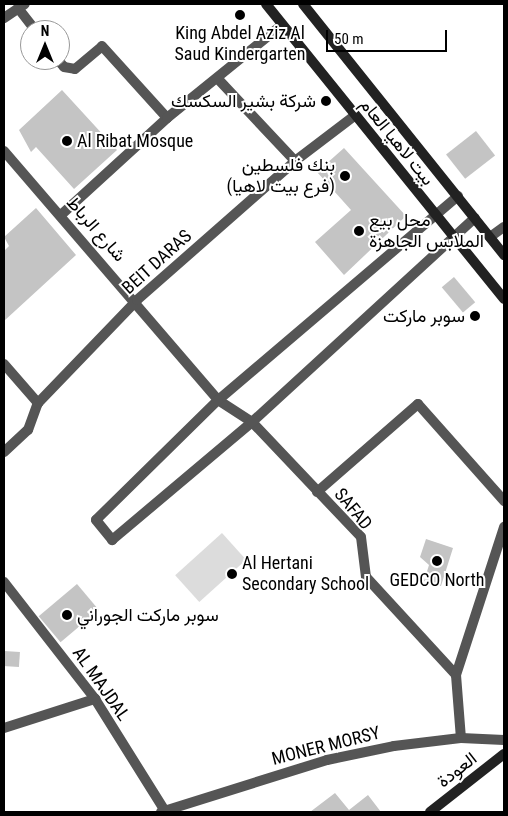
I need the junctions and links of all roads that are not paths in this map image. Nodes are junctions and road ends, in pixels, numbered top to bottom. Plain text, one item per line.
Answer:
1 (266, 4) edge
2 (303, 4) edge
3 (22, 6) edge
4 (4, 18) edge
5 (30, 20) edge
6 (282, 25) junction
7 (70, 69) edge
8 (218, 79) junction
9 (354, 116) junction
10 (167, 118) junction
11 (4, 151) edge
12 (295, 161) junction
13 (458, 196) junction
14 (62, 214) junction
15 (435, 215) junction
16 (475, 218) junction
17 (504, 227) edge
18 (454, 236) junction
19 (490, 237) junction
20 (504, 255) edge
21 (504, 299) edge
22 (136, 300) junction
23 (4, 364) edge
24 (218, 400) junction
25 (38, 403) junction
26 (252, 422) junction
27 (4, 452) edge
28 (318, 492) junction
29 (504, 501) edge
30 (504, 527) edge
31 (4, 582) edge
32 (456, 675) junction
33 (95, 699) junction
34 (4, 728) edge
35 (461, 738) junction
36 (504, 740) edge
37 (504, 754) edge
38 (163, 812) edge
39 (430, 812) edge

1 - 6 main road, بيت لاهيا العام
2 - 13 main road, بيت لاهيا العام
3 - 4 street
3 - 5 street
6 - 8 street
6 - 9 main road, بيت لاهيا العام
7 - 10 street
8 - 10 street
8 - 12 street
9 - 12 street, BEIT DARAS
9 - 15 main road, بيت لاهيا العام
10 - 14 street
11 - 14 street, شارع الرباط
12 - 22 street, BEIT DARAS
13 - 15 street
13 - 16 main road, بيت لاهيا العام
14 - 22 street, شارع الرباط
15 - 18 main road, بيت لاهيا العام
15 - 24 street
16 - 18 street
16 - 19 main road, بيت لاهيا العام
17 - 19 street
18 - 21 main road, بيت لاهيا العام
18 - 26 street
19 - 20 main road, بيت لاهيا العام
22 - 24 street, شارع الرباط
22 - 25 street, BEIT DARAS
23 - 25 street
24 - 26 street, SAFAD
24 - 26 street
25 - 27 street, BEIT DARAS
26 - 28 street, SAFAD
28 - 29 street
28 - 32 street, SAFAD
30 - 32 street
31 - 33 street, AL MAJDAL
32 - 35 street
33 - 34 street
33 - 38 street, AL MAJDAL
35 - 36 street, MONER MORSY
35 - 38 street, MONER MORSY
37 - 39 main road, العودة

